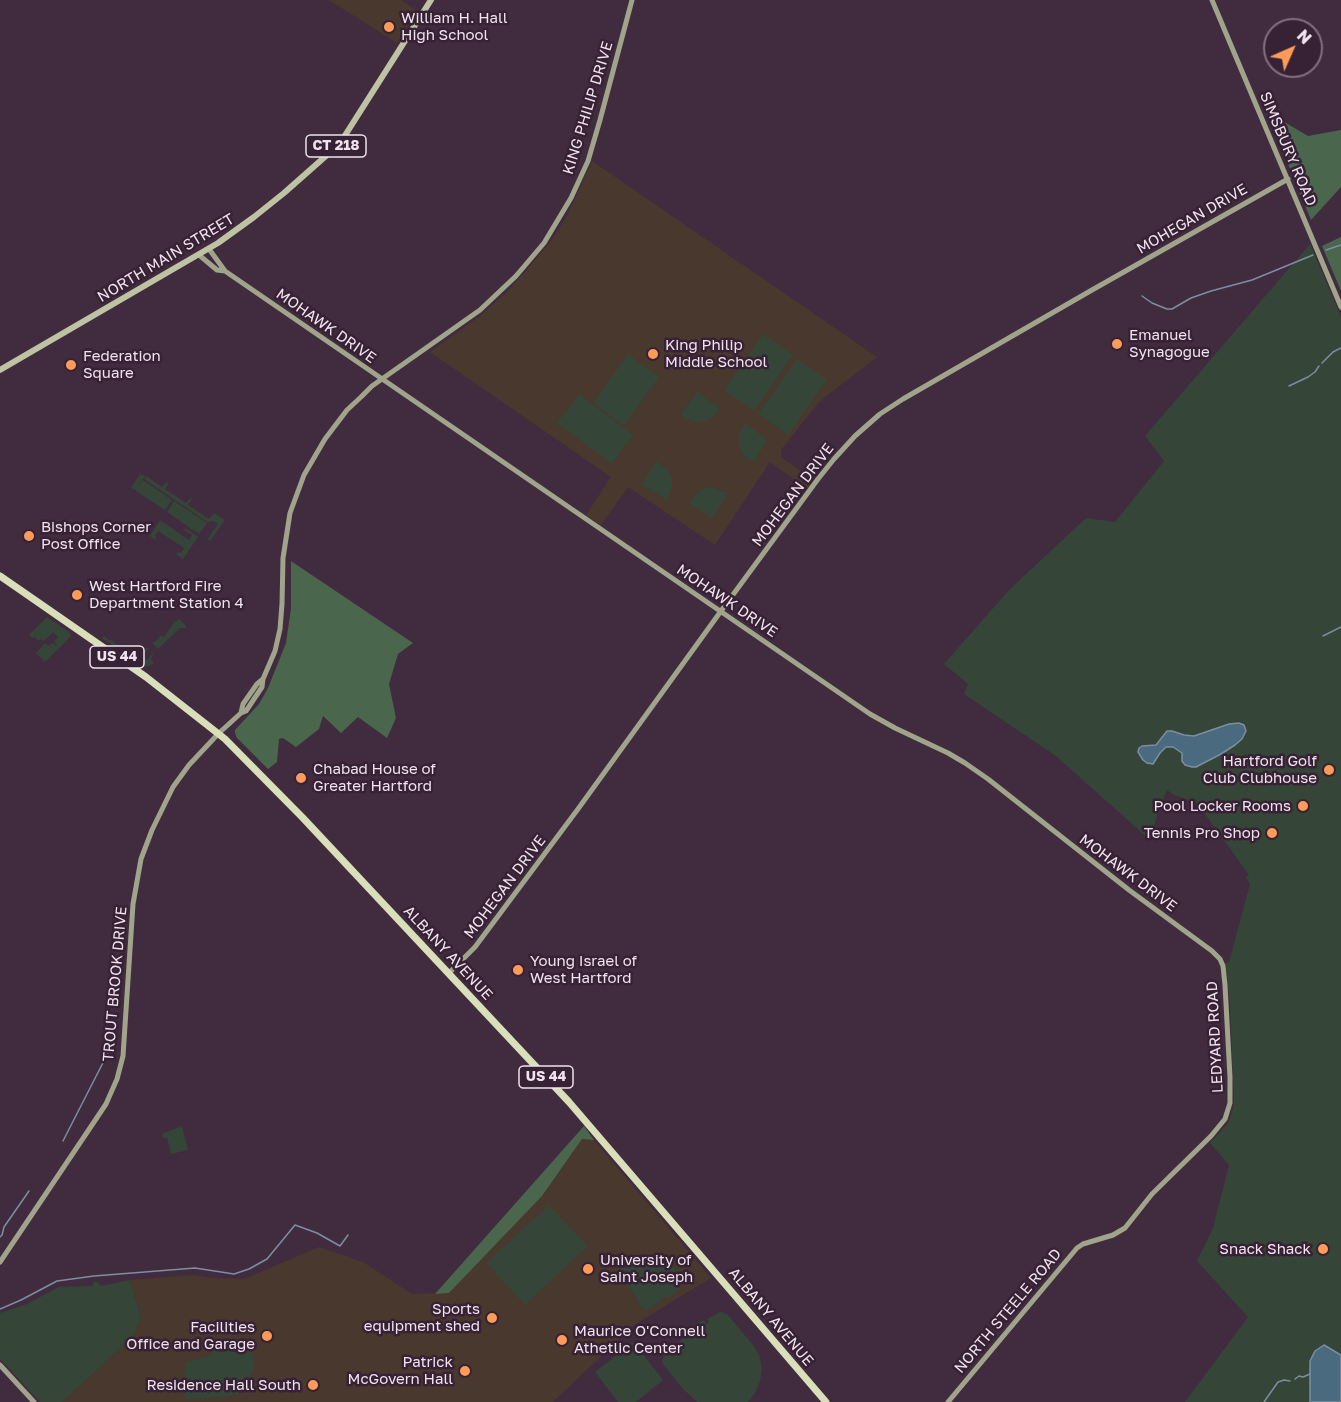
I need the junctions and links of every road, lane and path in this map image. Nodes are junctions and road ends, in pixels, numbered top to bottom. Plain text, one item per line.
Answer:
1 (432, 0) edge
2 (632, 0) edge
3 (1212, 0) edge
4 (1288, 179) junction
5 (209, 249) junction
6 (199, 255) junction
7 (225, 271) junction
8 (1341, 307) edge
9 (0, 370) edge
10 (382, 380) junction
11 (0, 576) edge
12 (721, 611) junction
13 (219, 733) junction
14 (1212, 951) joint
15 (448, 973) junction
16 (1125, 1228) joint
17 (0, 1262) edge
18 (0, 1365) edge
19 (34, 1402) edge
20 (826, 1402) edge
21 (948, 1402) edge

1 - 5 main road, NORTH MAIN STREET / CT 218
2 - 10 street, KING PHILIP DRIVE
3 - 4 street, SIMSBURY ROAD
4 - 8 street, SIMSBURY ROAD
4 - 12 street, MOHEGAN DRIVE
5 - 6 main road, NORTH MAIN STREET / CT 218
5 - 7 street, MOHAWK DRIVE
6 - 7 street, MOHAWK DRIVE
6 - 9 main road, NORTH MAIN STREET / CT 218
7 - 10 street, MOHAWK DRIVE
10 - 12 street, MOHAWK DRIVE
10 - 13 street, KING PHILIP DRIVE
11 - 13 highway, ALBANY AVENUE / US 44
12 - 14 street, MOHAWK DRIVE
12 - 15 street, MOHEGAN DRIVE
13 - 15 highway, ALBANY AVENUE / US 44
13 - 17 street, TROUT BROOK DRIVE
14 - 16 street, LEDYARD ROAD
15 - 20 highway, ALBANY AVENUE / US 44
16 - 21 street, NORTH STEELE ROAD
18 - 19 street

